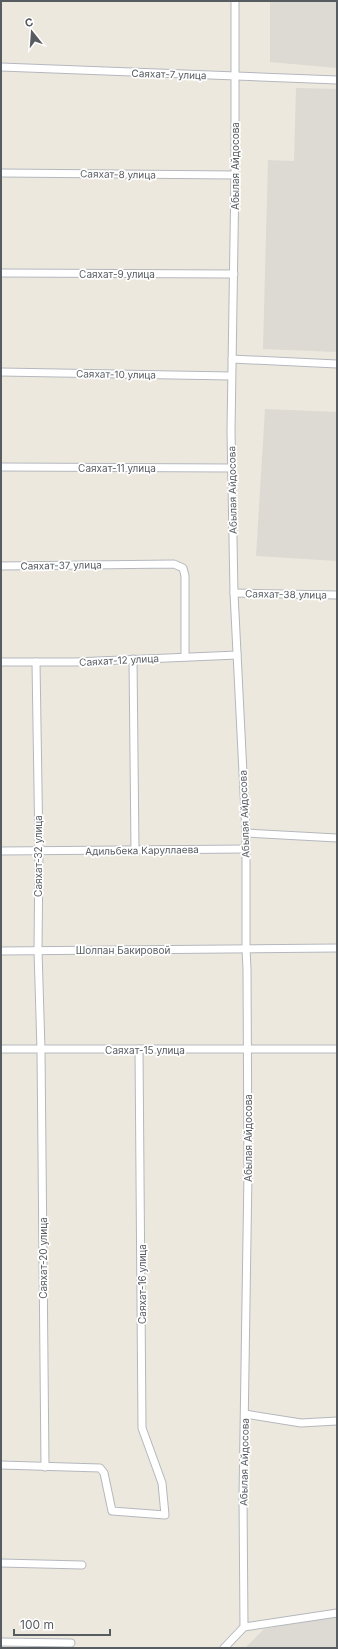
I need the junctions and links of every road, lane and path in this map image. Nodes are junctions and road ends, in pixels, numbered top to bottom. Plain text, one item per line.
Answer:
1 (235, 1) edge
2 (1, 67) edge
3 (235, 76) junction
4 (337, 80) edge
5 (1, 172) edge
6 (235, 175) junction
7 (1, 273) edge
8 (234, 274) junction
9 (232, 359) junction
10 (337, 364) edge
11 (1, 372) edge
12 (231, 376) junction
13 (1, 467) edge
14 (232, 468) junction
15 (1, 566) edge
16 (234, 593) junction
17 (337, 595) edge
18 (237, 655) junction
19 (185, 657) junction
20 (133, 659) junction
21 (1, 662) edge
22 (36, 662) junction
23 (246, 833) junction
24 (337, 838) edge
25 (246, 849) junction
26 (135, 850) junction
27 (1, 851) edge
28 (39, 851) junction
29 (337, 948) edge
30 (246, 949) junction
31 (38, 950) junction
32 (1, 951) edge
33 (1, 1049) edge
34 (140, 1049) junction
35 (337, 1049) edge
36 (42, 1050) junction
37 (248, 1050) junction
38 (245, 1414) junction
39 (337, 1421) edge
40 (1, 1465) edge
41 (44, 1467) junction
42 (1, 1562) edge
43 (82, 1564) dead end
44 (337, 1613) edge
45 (244, 1627) junction
46 (1, 1642) edge
47 (71, 1643) dead end
48 (224, 1648) edge

1 - 3 street, Абылая Айдосова
2 - 3 street, Саяхат-7 улица
3 - 4 street, Саяхат-7 улица
3 - 6 street, Абылая Айдосова
5 - 6 street, Саяхат-8 улица
6 - 8 street, Абылая Айдосова
7 - 8 street, Саяхат-9 улица
8 - 9 street, Абылая Айдосова
9 - 10 street
9 - 12 street, Абылая Айдосова
11 - 12 street, Саяхат-10 улица
12 - 14 street, Абылая Айдосова
13 - 14 street, Саяхат-11 улица
14 - 16 street, Абылая Айдосова
15 - 19 street, Саяхат-37 улица
16 - 17 street, Саяхат-38 улица
16 - 18 street, Абылая Айдосова
18 - 19 street, Саяхат-12 улица
18 - 23 street, Абылая Айдосова
19 - 20 street, Саяхат-12 улица
20 - 22 street, Саяхат-12 улица
20 - 26 street
21 - 22 street, Саяхат-12 улица
22 - 28 street, Саяхат-32 улица
23 - 24 street
23 - 25 street, Абылая Айдосова
25 - 26 street, Адильбека Каруллаева
25 - 30 street, Абылая Айдосова
26 - 28 street, Адильбека Каруллаева
27 - 28 street, Адильбека Каруллаева
28 - 31 street, Саяхат-32 улица
29 - 30 street, Шолпан Бакировой
30 - 31 street, Шолпан Бакировой
30 - 37 street, Абылая Айдосова
31 - 32 street, Шолпан Бакировой
31 - 36 street, Саяхат-32 улица
33 - 36 street, Саяхат-15 улица
34 - 36 street, Саяхат-15 улица
34 - 37 street, Саяхат-15 улица
34 - 41 street, Саяхат-16 улица
35 - 37 street, Саяхат-15 улица
36 - 41 street, Саяхат-20 улица
37 - 38 street, Абылая Айдосова
38 - 39 street
38 - 45 street, Абылая Айдосова
40 - 41 street
42 - 43 street
44 - 45 street
45 - 48 street
46 - 47 street

